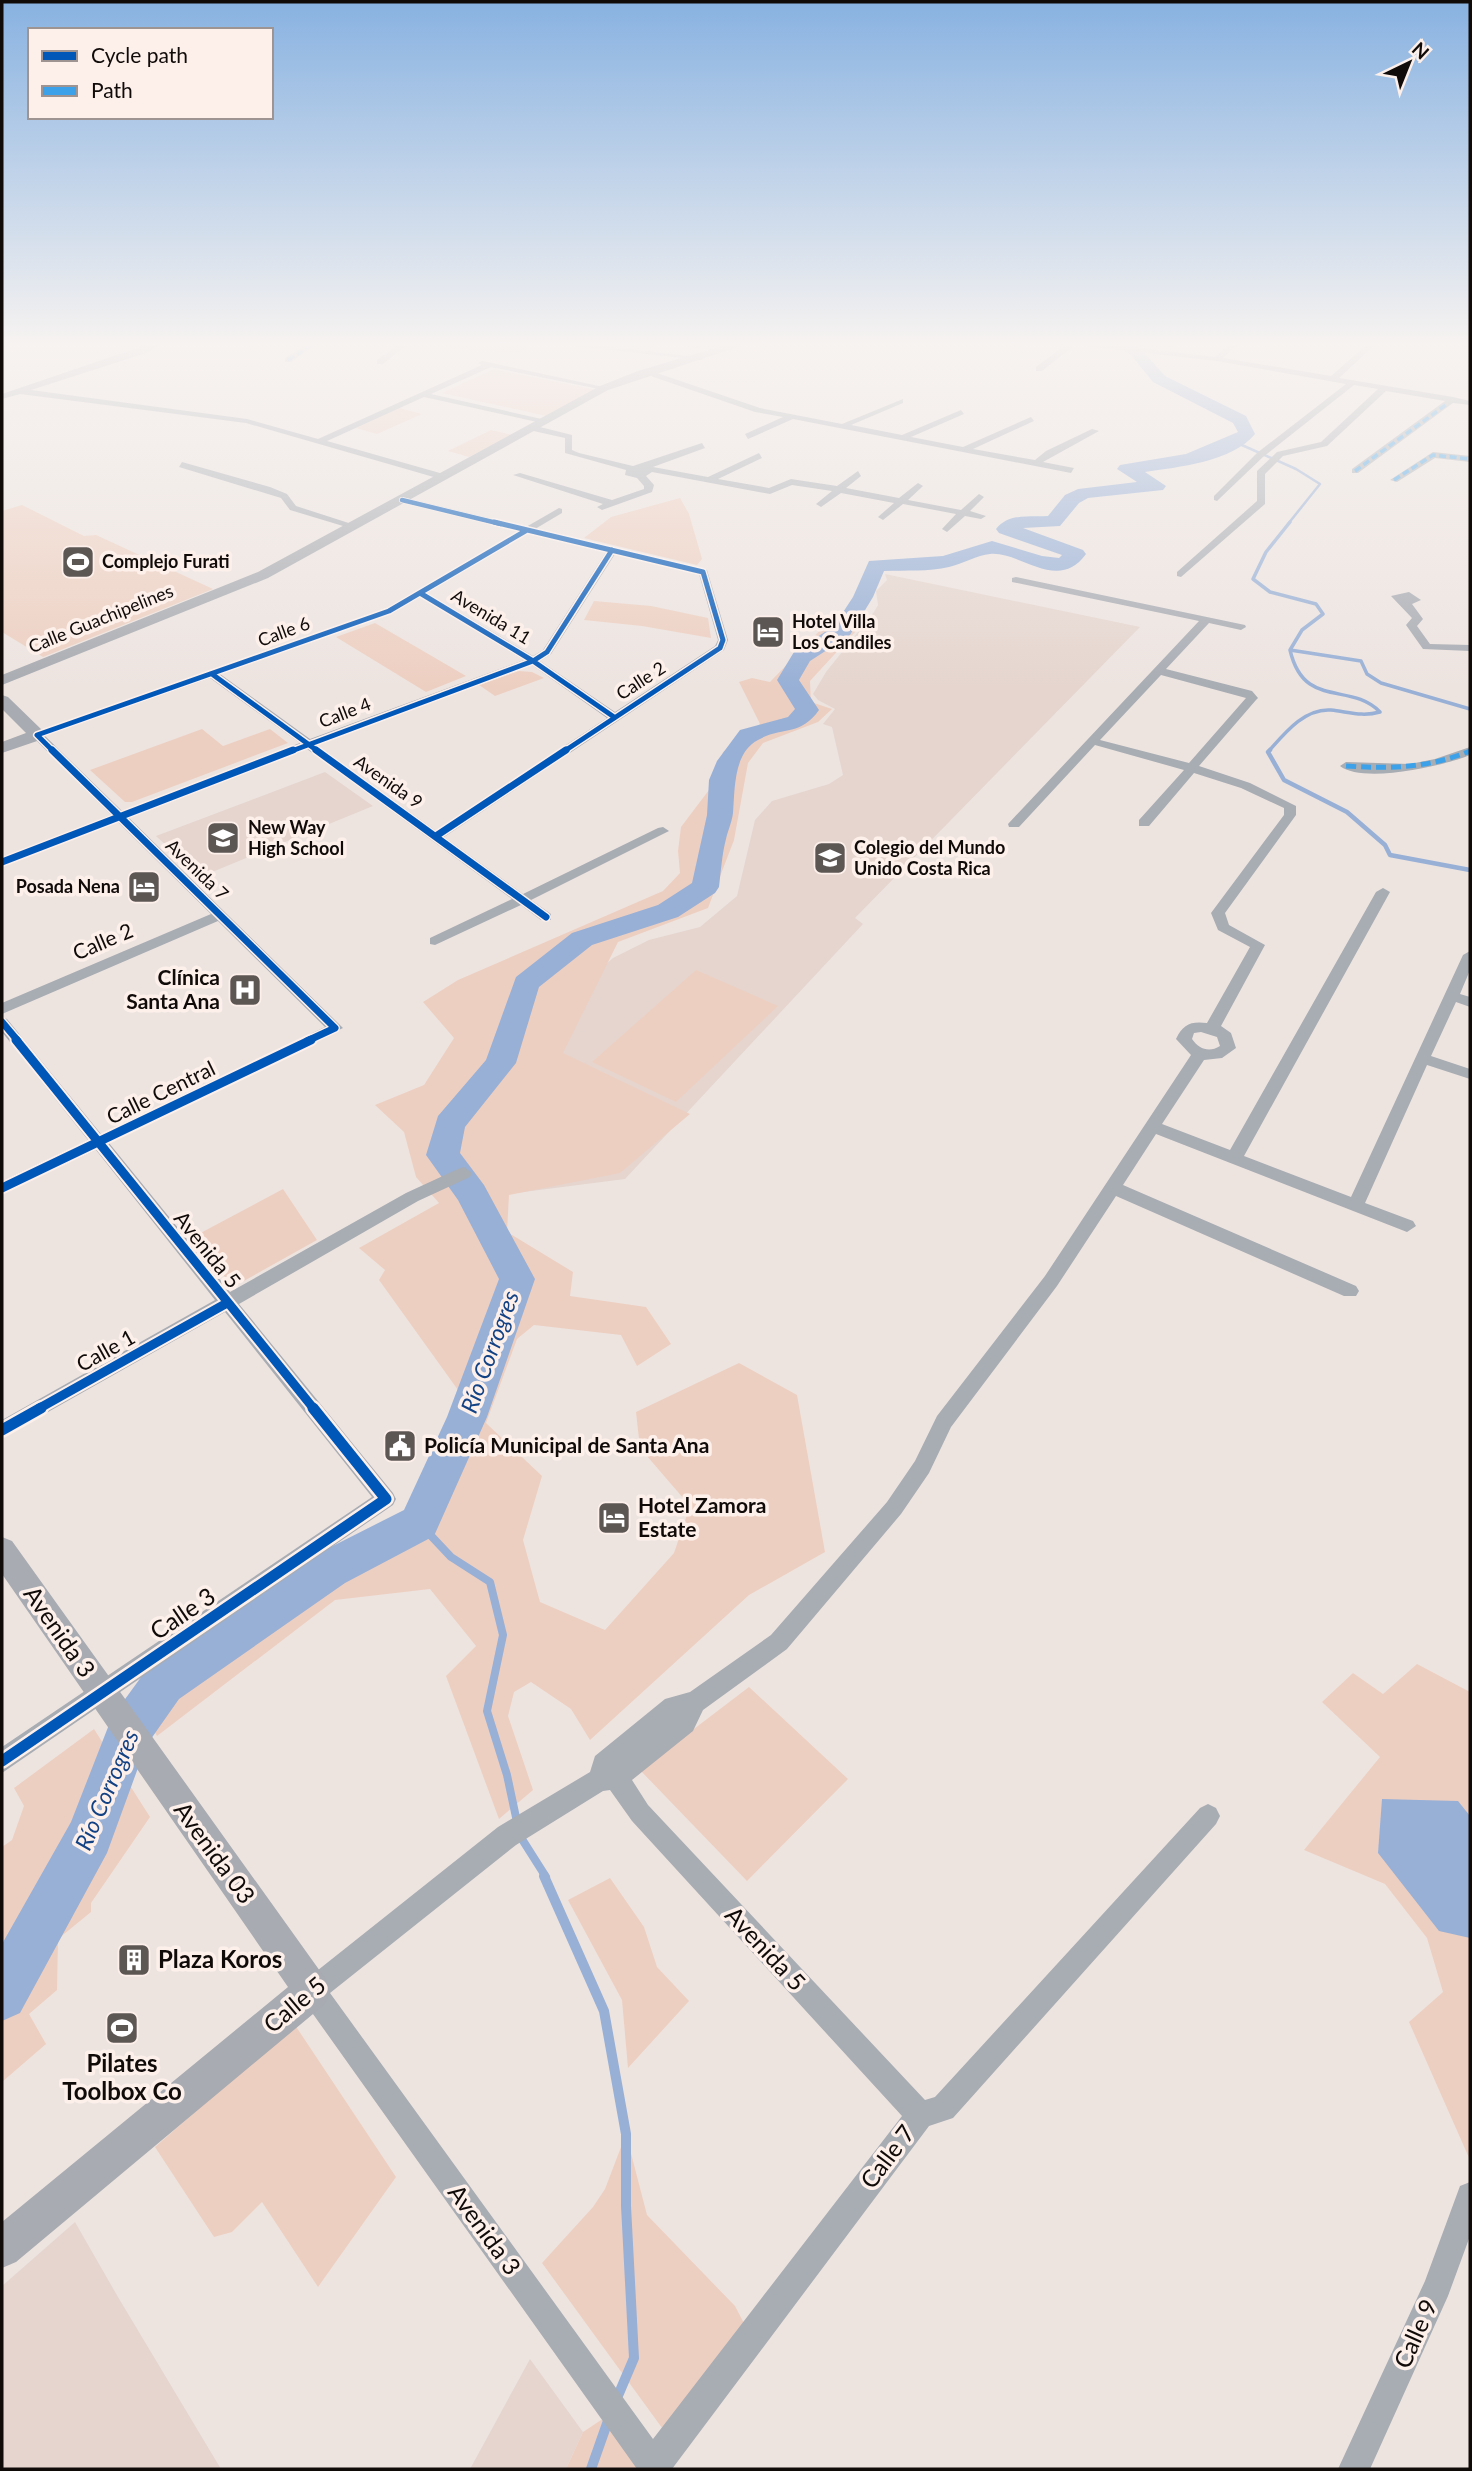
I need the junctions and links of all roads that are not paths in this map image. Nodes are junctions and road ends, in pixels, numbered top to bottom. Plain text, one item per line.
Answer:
1 (377, 458) edge
2 (478, 458) edge
3 (583, 458) edge
4 (670, 458) edge
5 (756, 458) edge
6 (1013, 458) edge
7 (1043, 458) edge
8 (1258, 458) edge
9 (1275, 458) edge
10 (1373, 458) edge
11 (1429, 458) edge
12 (1037, 463) junction
13 (182, 465) dead end
14 (1071, 470) dead end
15 (638, 471) junction
16 (1355, 471) dead end
17 (811, 472) dead end
18 (858, 474) dead end
19 (517, 475) dead end
20 (444, 477) junction
21 (711, 479) junction
22 (1394, 480) dead end
23 (791, 482) junction
24 (918, 486) dead end
25 (840, 488) junction
26 (979, 498) dead end
27 (1217, 498) dead end
28 (402, 500) junction
29 (901, 501) junction
30 (611, 503) junction
31 (821, 504) dead end
32 (598, 508) dead end
33 (559, 512) dead end
34 (964, 513) junction
35 (981, 516) dead end
36 (883, 517) dead end
37 (353, 526) junction
38 (947, 529) dead end
39 (527, 530) junction
40 (612, 550) junction
41 (1181, 574) dead end
42 (1016, 580) dead end
43 (420, 593) junction
44 (1406, 603) dead end
45 (1206, 620) junction
46 (1241, 627) dead end
47 (1470, 648) edge
48 (533, 661) junction
49 (1160, 671) junction
50 (212, 674) junction
51 (2, 680) edge
52 (2, 700) edge
53 (614, 717) junction
54 (37, 735) junction
55 (1092, 741) junction
56 (308, 744) junction
57 (2, 748) edge
58 (1470, 751) edge
59 (1346, 766) dead end
60 (1189, 769) junction
61 (119, 817) junction
62 (1144, 823) dead end
63 (1014, 824) dead end
64 (663, 831) dead end
65 (436, 836) junction
66 (2, 862) edge
67 (1383, 892) dead end
68 (522, 899) junction
69 (221, 915) junction
70 (546, 917) dead end
71 (435, 941) dead end
72 (1470, 955) edge
73 (1451, 996) junction
74 (1470, 1002) edge
75 (2, 1009) edge
76 (2, 1022) edge
77 (335, 1028) joint
78 (1212, 1028) junction
79 (1200, 1054) junction
80 (1422, 1058) junction
81 (1470, 1074) edge
82 (1151, 1126) junction
83 (97, 1142) junction
84 (1234, 1158) junction
85 (464, 1173) dead end
86 (2, 1188) edge
87 (1114, 1188) junction
88 (1355, 1206) junction
89 (1407, 1226) dead end
90 (1350, 1291) dead end
91 (228, 1303) junction
92 (2, 1430) edge
93 (386, 1499) joint
94 (2, 1550) edge
95 (108, 1704) junction
96 (2, 1761) edge
97 (608, 1779) junction
98 (1208, 1816) dead end
99 (312, 1991) junction
100 (920, 2116) junction
101 (1470, 2196) edge
102 (2, 2248) edge
103 (654, 2467) edge
104 (1354, 2469) edge

1 - 20 street
2 - 20 street, Calle Guachipelines
3 - 15 street
4 - 15 street
5 - 21 street
6 - 12 street
7 - 12 street
8 - 27 street
9 - 41 street
10 - 16 street
11 - 22 street
12 - 14 street
13 - 37 street
15 - 21 street
15 - 30 street
17 - 23 street
18 - 25 street
19 - 30 street
20 - 28 street, Calle Guachipelines
21 - 23 street
23 - 25 street
24 - 29 street
25 - 29 street
25 - 31 street
26 - 34 street
28 - 37 street, Calle Guachipelines
28 - 39 street
29 - 34 street
29 - 36 street
30 - 32 street
33 - 39 street, Calle 6
34 - 35 street
34 - 38 street
37 - 51 street, Calle Guachipelines
39 - 40 street
39 - 43 street, Calle 6
40 - 48 street, Calle 4
40 - 53 street, Calle 2
42 - 45 street
43 - 48 street, Avenida 11
43 - 50 street, Calle 6
44 - 47 street
45 - 46 street
45 - 49 street
48 - 53 street, Avenida 11
48 - 56 street, Calle 4
49 - 55 street
49 - 60 street
50 - 54 street, Calle 6
50 - 56 street, Avenida 9
52 - 54 street, Avenida 7
53 - 65 street, Calle 2
54 - 57 street, Calle 6
54 - 61 street, Avenida 7
55 - 60 street
55 - 63 street
56 - 61 street, Calle 4
56 - 65 street, Avenida 9
58 - 59 street
60 - 62 street
60 - 78 street
61 - 66 street, Calle 4
61 - 69 street, Avenida 7
64 - 68 street
65 - 68 street, Avenida 9
67 - 84 street
68 - 70 street, Avenida 9
68 - 71 street
69 - 75 street, Calle 2
69 - 77 street, Avenida 7
72 - 73 street
73 - 74 street
73 - 80 street
76 - 83 street, Avenida 5
77 - 83 street, Calle Central
78 - 79 street
78 - 79 street
79 - 82 street
80 - 81 street
80 - 88 street
82 - 84 street
82 - 87 street
83 - 86 street, Calle Central
83 - 91 street, Avenida 5
84 - 88 street
85 - 91 street, Calle 1
87 - 90 street
87 - 97 street, Calle 5
88 - 89 street
91 - 92 street, Calle 1
91 - 93 street, Avenida 5
93 - 95 street, Calle 3
94 - 95 street, Avenida 3
95 - 96 street, Calle 3
95 - 99 street, Avenida 03
97 - 99 street, Calle 5
97 - 100 street, Avenida 5
98 - 100 street, Calle 7
99 - 102 street, Calle 5
99 - 103 street, Avenida 3
100 - 103 street, Calle 7
101 - 104 street, Calle 9

